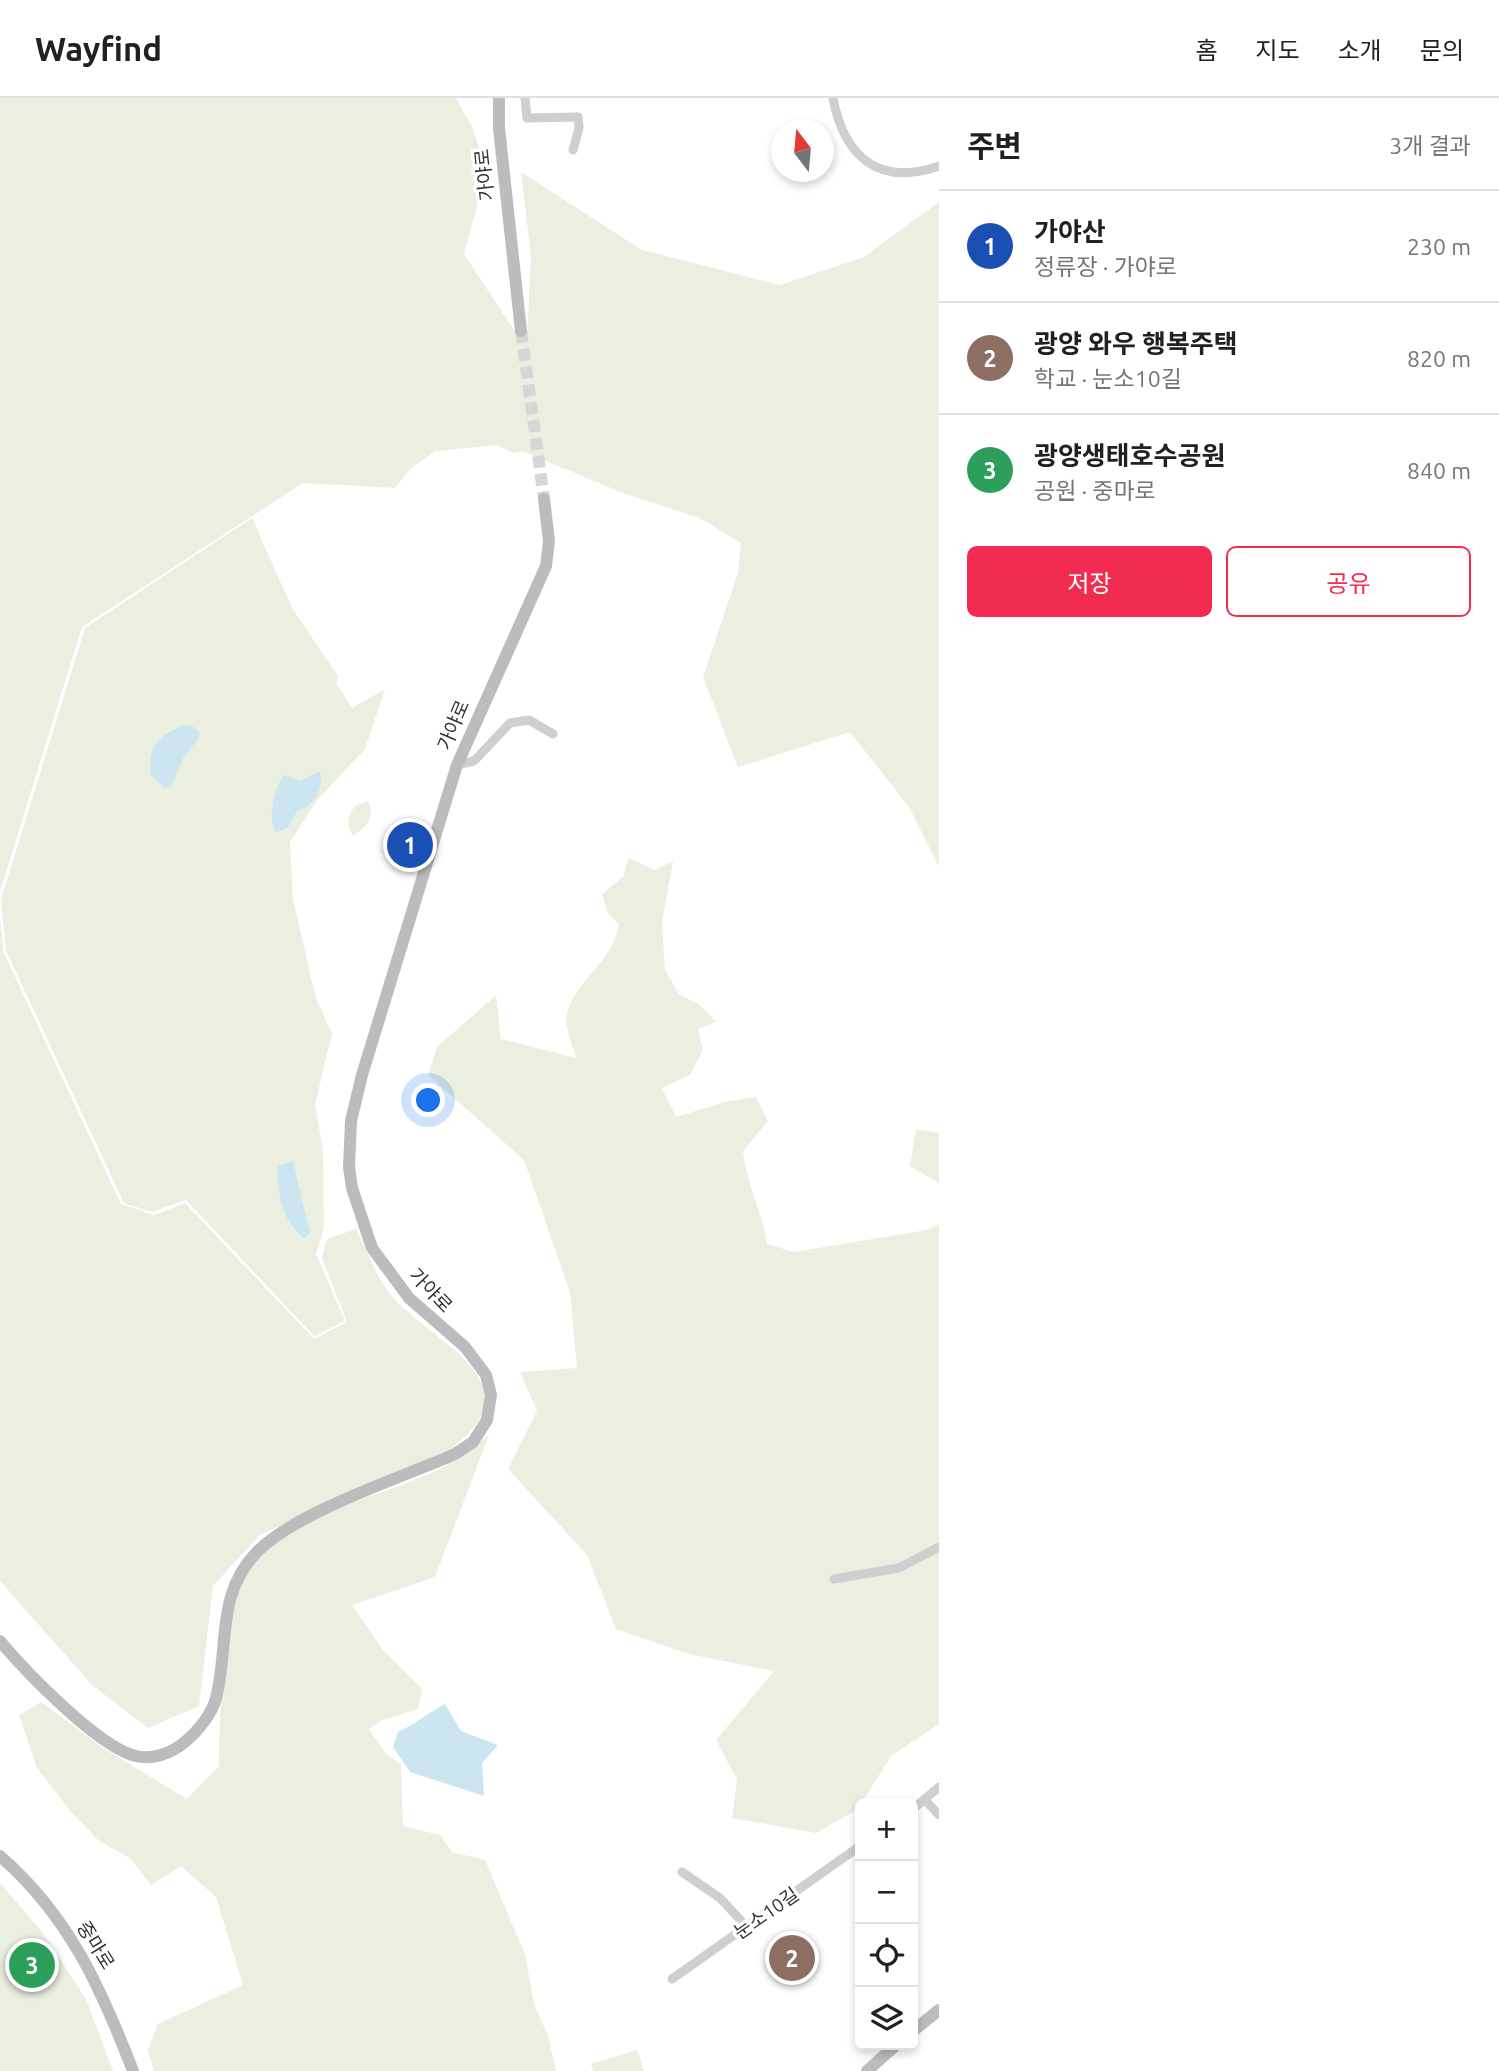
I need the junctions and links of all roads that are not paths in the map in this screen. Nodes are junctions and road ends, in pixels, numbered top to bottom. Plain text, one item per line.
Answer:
1 (499, 98) edge
2 (525, 98) edge
3 (833, 98) edge
4 (573, 150) dead end
5 (939, 166) edge
6 (521, 331) tunnel mouth
7 (544, 499) tunnel mouth
8 (554, 734) dead end
9 (457, 765) junction
10 (939, 1547) edge
11 (834, 1578) dead end
12 (0, 1641) edge
13 (939, 1787) edge
14 (925, 1800) junction
15 (918, 1805) edge
16 (939, 1815) edge
17 (855, 1850) edge
18 (0, 1856) edge
19 (682, 1872) dead end
20 (747, 1927) junction
21 (672, 1979) dead end
22 (939, 2010) edge
23 (918, 2027) edge
24 (889, 2050) edge
25 (133, 2071) edge
26 (866, 2071) edge

1 - 6 street, 가야로
2 - 4 street
3 - 5 street
7 - 9 street, 가야로
8 - 9 street
9 - 12 street, 가야로
10 - 11 street
13 - 14 street
14 - 15 street
14 - 16 street
17 - 20 street, 눈소10길
18 - 25 street, 중마로
19 - 20 street
20 - 21 street, 눈소10길
22 - 23 street
24 - 26 street

